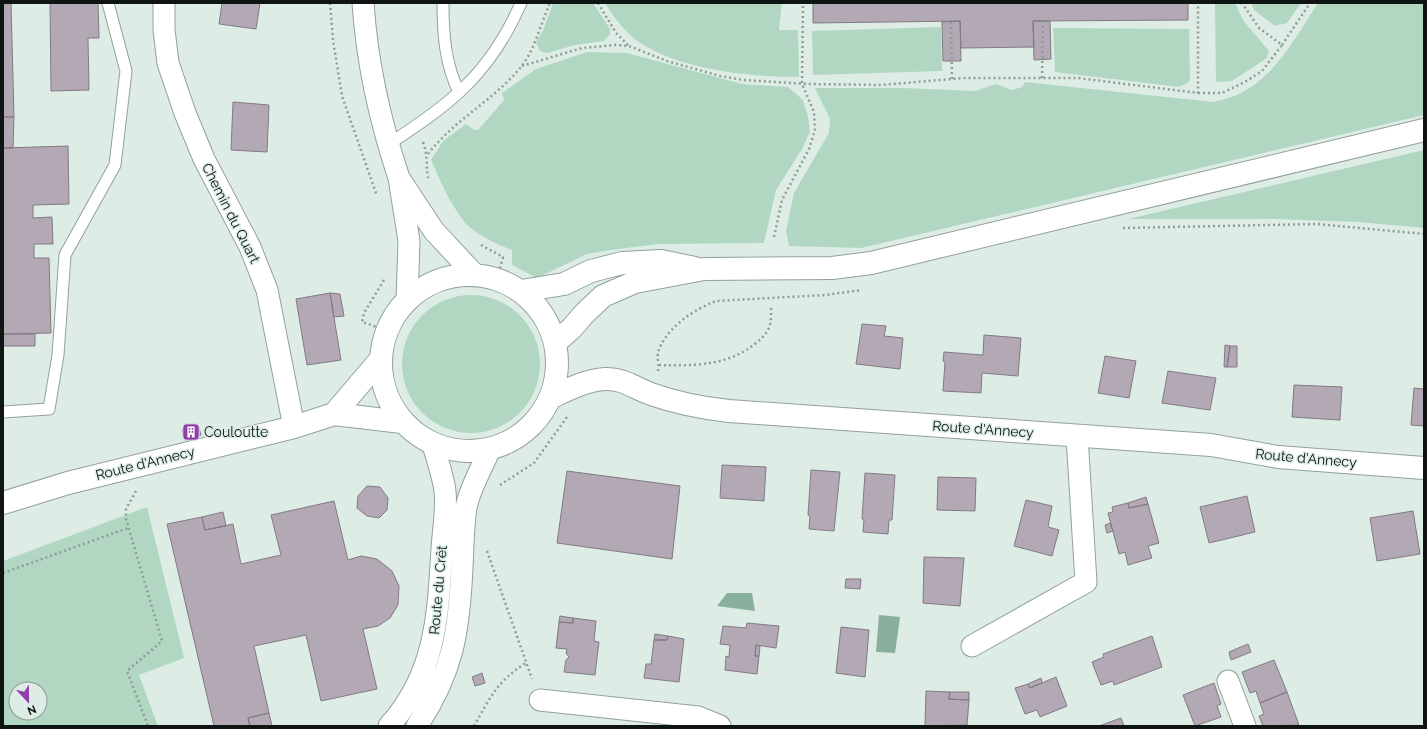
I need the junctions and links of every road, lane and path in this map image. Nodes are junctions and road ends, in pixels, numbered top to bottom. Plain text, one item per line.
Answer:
1 (108, 3) edge
2 (164, 3) edge
3 (330, 3) edge
4 (363, 3) edge
5 (443, 3) edge
6 (521, 3) edge
7 (550, 3) edge
8 (598, 3) edge
9 (803, 3) edge
10 (1198, 3) edge
11 (1242, 3) edge
12 (1310, 3) edge
13 (1043, 21) dead end
14 (951, 22) dead end
15 (1282, 45) junction
16 (629, 46) junction
17 (522, 66) junction
18 (1042, 78) junction
19 (952, 79) junction
20 (802, 84) junction
21 (459, 92) junction
22 (1198, 93) junction
23 (1424, 130) edge
24 (388, 145) junction
25 (428, 154) dead end
26 (399, 178) junction
27 (379, 203) dead end
28 (1119, 228) dead end
29 (1424, 234) edge
30 (774, 237) dead end
31 (704, 269) junction
32 (475, 275) junction
33 (385, 277) dead end
34 (868, 289) dead end
35 (521, 291) junction
36 (407, 300) junction
37 (771, 305) dead end
38 (386, 330) junction
39 (555, 343) junction
40 (380, 360) junction
41 (658, 365) junction
42 (649, 394) junction
43 (550, 398) junction
44 (3, 412) edge
45 (571, 412) dead end
46 (334, 414) junction
47 (402, 422) junction
48 (294, 427) junction
49 (1077, 436) junction
50 (433, 444) junction
51 (490, 449) junction
52 (144, 464) junction
53 (1424, 468) edge
54 (498, 487) dead end
55 (3, 503) edge
56 (128, 528) junction
57 (487, 548) dead end
58 (3, 573) edge
59 (972, 646) dead end
60 (526, 663) junction
61 (1228, 682) dead end
62 (540, 700) joint
63 (148, 726) edge
64 (389, 726) edge
65 (417, 726) edge
66 (474, 726) edge
67 (720, 726) edge
68 (1245, 726) edge

1 - 44 lane
2 - 48 street, Chemin du Quart
3 - 27 path
4 - 24 street
5 - 21 lane
6 - 21 lane
7 - 17 path
8 - 16 path
9 - 20 path
10 - 22 path
11 - 15 path
12 - 15 path
13 - 18 path
14 - 19 path
15 - 22 path
16 - 17 path
16 - 20 path
17 - 25 path
18 - 19 path
18 - 22 path
19 - 20 path
20 - 30 path
21 - 24 lane
23 - 31 main road
24 - 26 street
26 - 32 street
26 - 36 street
28 - 29 path
31 - 35 main road
31 - 39 main road
32 - 35 main road
32 - 36 main road
33 - 38 path
34 - 41 path
35 - 39 main road
36 - 38 main road
37 - 41 path
38 - 40 main road
39 - 43 main road
40 - 46 main road
40 - 47 main road
41 - 42 path
42 - 43 main road, Route d'Annecy
42 - 49 main road, Route d'Annecy
43 - 51 main road
45 - 54 path
46 - 47 main road
46 - 48 main road, Route d'Annecy
47 - 50 main road
48 - 52 main road, Route d'Annecy
49 - 53 main road, Route d'Annecy
49 - 59 street
50 - 51 main road
50 - 64 street, Route du Crêt
51 - 65 street, Route du Crêt
52 - 55 main road, Route d'Annecy
52 - 56 path
56 - 58 path
56 - 63 path
57 - 60 path
60 - 62 path
60 - 66 path
61 - 68 street
62 - 67 street

